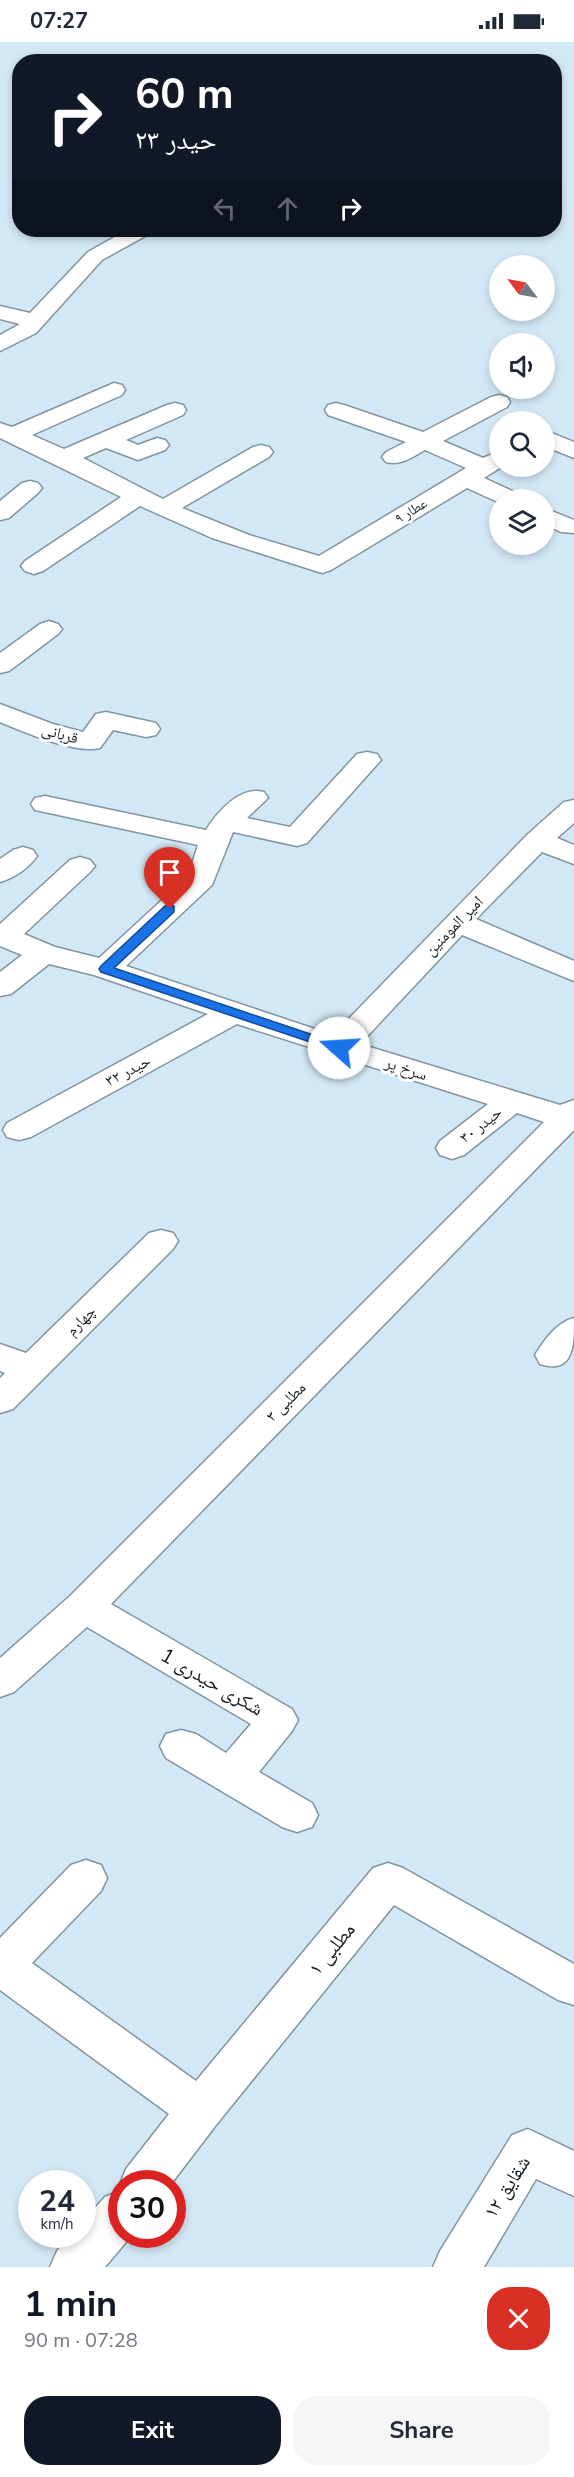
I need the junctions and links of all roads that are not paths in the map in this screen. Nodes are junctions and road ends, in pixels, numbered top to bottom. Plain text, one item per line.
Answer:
1 (128, 237) edge
2 (0, 312) edge
3 (34, 321) junction
4 (0, 344) edge
5 (114, 390) dead end
6 (499, 402) dead end
7 (175, 410) dead end
8 (336, 410) dead end
9 (6, 432) edge
10 (107, 440) junction
11 (425, 442) junction
12 (555, 442) edge
13 (157, 445) dead end
14 (574, 451) edge
15 (261, 452) dead end
16 (394, 457) dead end
17 (64, 458) junction
18 (483, 468) edge
19 (30, 488) dead end
20 (502, 489) edge
21 (139, 496) junction
22 (163, 508) junction
23 (0, 513) edge
24 (555, 520) edge
25 (570, 527) dead end
26 (34, 566) dead end
27 (50, 629) dead end
28 (0, 665) edge
29 (0, 712) edge
30 (146, 729) dead end
31 (367, 760) dead end
32 (254, 798) dead end
33 (45, 804) dead end
34 (574, 808) edge
35 (219, 831) junction
36 (538, 840) junction
37 (574, 855) edge
38 (23, 856) dead end
39 (80, 866) dead end
40 (0, 873) edge
41 (457, 922) junction
42 (2, 935) edge
43 (44, 953) junction
44 (105, 969) junction
45 (574, 972) edge
46 (0, 987) edge
47 (236, 1012) junction
48 (339, 1048) junction
49 (511, 1102) junction
50 (572, 1116) edge
51 (19, 1130) dead end
52 (452, 1148) dead end
53 (161, 1241) dead end
54 (15, 1363) edge
55 (0, 1400) edge
56 (84, 1607) junction
57 (0, 1681) edge
58 (181, 1746) dead end
59 (231, 1776) junction
60 (297, 1815) dead end
61 (86, 1878) dead end
62 (574, 1986) edge
63 (200, 2110) junction
64 (154, 2170) edge
65 (574, 2175) edge
66 (108, 2228) edge
67 (75, 2267) edge
68 (457, 2267) edge

1 - 3 street
2 - 3 street
3 - 4 street
5 - 9 street
6 - 11 street
7 - 10 street
8 - 11 street
9 - 17 street
10 - 13 street
10 - 17 street
11 - 16 street
11 - 18 street
12 - 14 street
15 - 22 street
17 - 21 street
18 - 20 street
18 - 22 street, عطار ۹
19 - 23 street
21 - 22 street
21 - 26 street
24 - 25 street
27 - 28 street
29 - 30 street, قربانی
31 - 35 street
32 - 35 street
33 - 35 street
34 - 36 street, امیر المومنین
35 - 44 street
36 - 37 street
36 - 41 street, امیر المومنین
38 - 40 street
39 - 42 street
41 - 45 street
41 - 48 street, امیر المومنین
42 - 43 street, سرخ پر
43 - 44 street, سرخ پر
43 - 46 street
44 - 47 street, سرخ پر
47 - 48 street, سرخ پر
47 - 51 street, حیدر ۳۲
48 - 49 street, سرخ پر
49 - 50 street, سرخ پر
49 - 52 street, حیدر ۳۰
50 - 56 street, مطلبی ۳
53 - 54 street, چهارم
54 - 55 street, چهارم
56 - 57 street, مطلبی ۳
56 - 59 street, شکری حیدری 1
58 - 59 street
59 - 60 street
61 - 63 street
62 - 63 street, مطلبی ۱
63 - 64 street, مطلبی ۱
65 - 68 street, شقایق ۱۲
66 - 67 street

